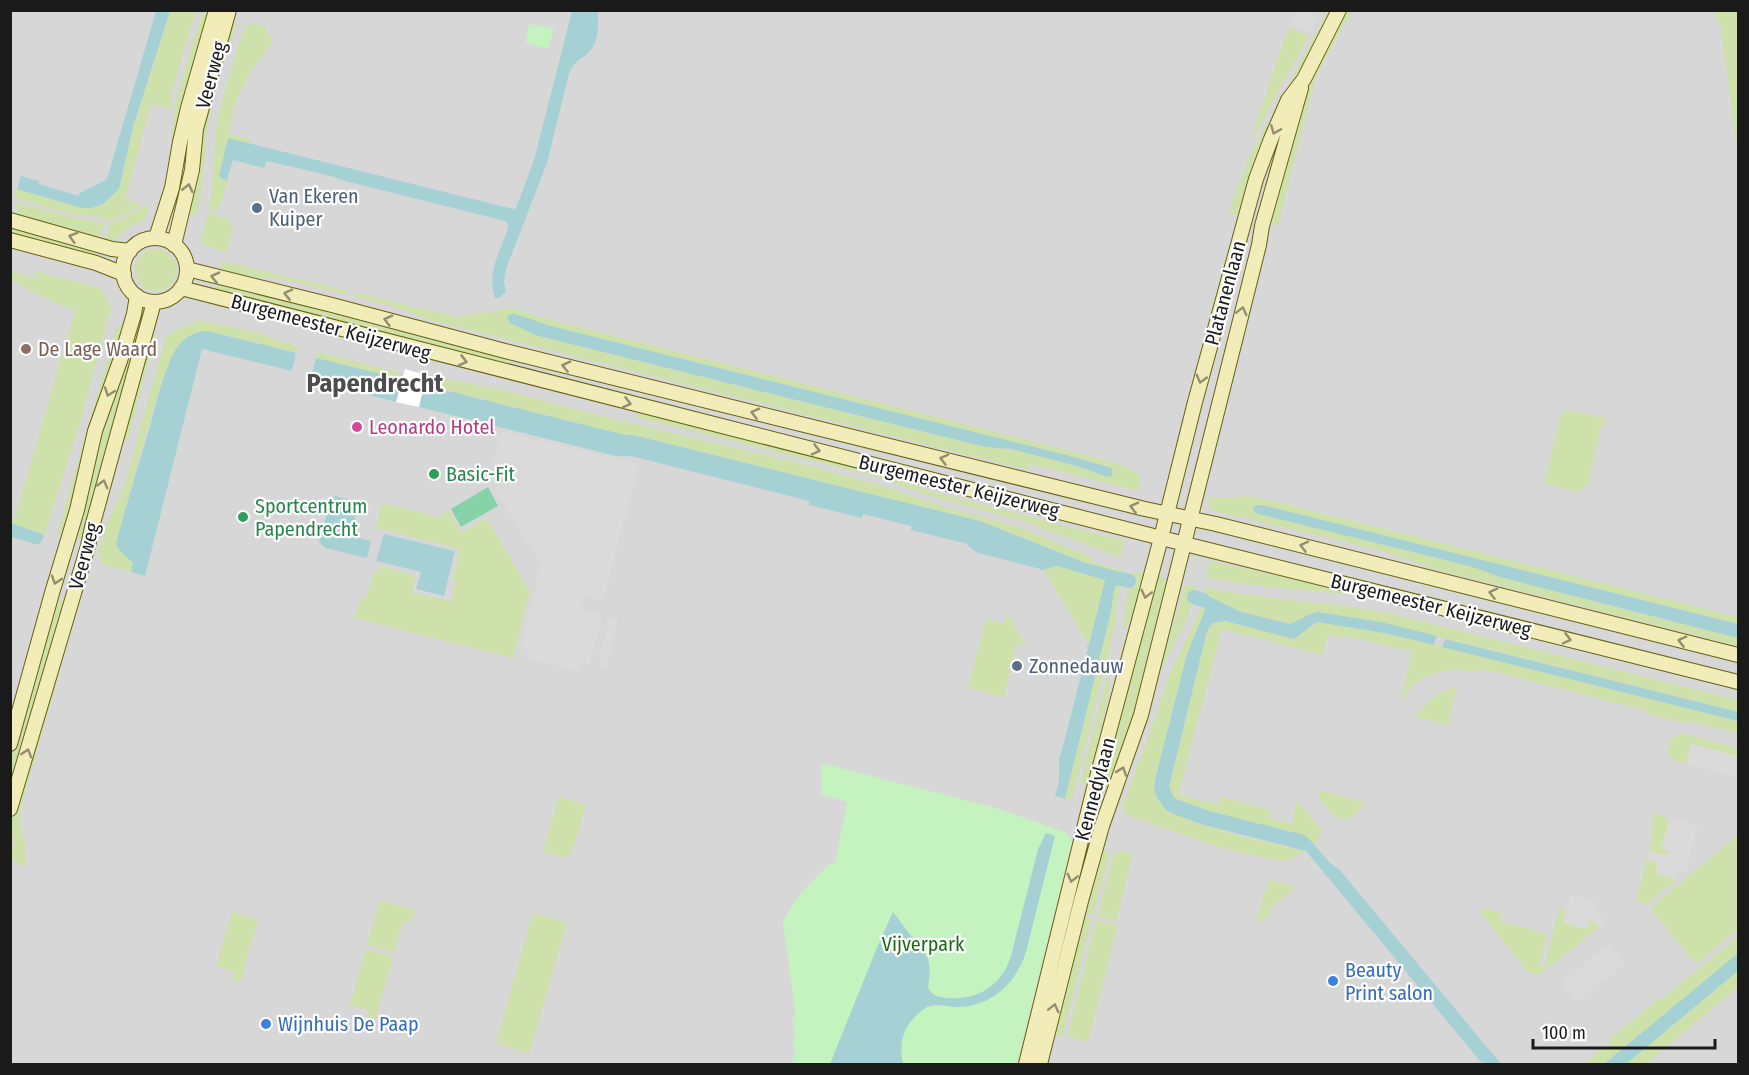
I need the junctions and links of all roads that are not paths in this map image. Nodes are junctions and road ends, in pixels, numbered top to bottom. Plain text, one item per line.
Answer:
1 (216, 10) edge
2 (229, 10) edge
3 (1340, 10) edge
4 (1304, 79) junction
5 (10, 220) edge
6 (156, 238) junction
7 (10, 240) edge
8 (174, 244) junction
9 (129, 251) junction
10 (187, 269) junction
11 (124, 274) junction
12 (181, 288) junction
13 (137, 296) junction
14 (154, 302) junction
15 (1167, 514) junction
16 (1191, 520) junction
17 (1161, 538) junction
18 (1185, 544) junction
19 (1738, 656) edge
20 (1738, 682) edge
21 (10, 744) edge
22 (10, 809) edge
23 (1026, 1065) edge
24 (1040, 1065) edge

1 - 6 main road, Veerweg
8 -> 2 main road, Veerweg
3 - 4 main road, Platanenlaan
4 -> 15 main road, Platanenlaan
16 -> 4 main road, Platanenlaan
9 -> 5 main road
6 - 8 main road
6 - 9 main road
7 - 11 main road
8 - 10 main road
9 - 11 main road
10 - 12 main road
15 -> 10 main road, Burgemeester Keijzerweg
11 - 13 main road
12 - 14 main road
12 -> 17 main road, Burgemeester Keijzerweg
13 - 14 main road
13 -> 21 main road, Veerweg
22 -> 14 main road, Veerweg
15 - 16 main road, Burgemeester Keijzerweg
15 - 17 main road, Kennedylaan
16 - 18 main road, Kennedylaan
19 -> 16 main road, Burgemeester Keijzerweg
17 - 18 main road, Burgemeester Keijzerweg
17 -> 23 main road, Kennedylaan
18 -> 20 main road, Burgemeester Keijzerweg
24 -> 18 main road, Kennedylaan

